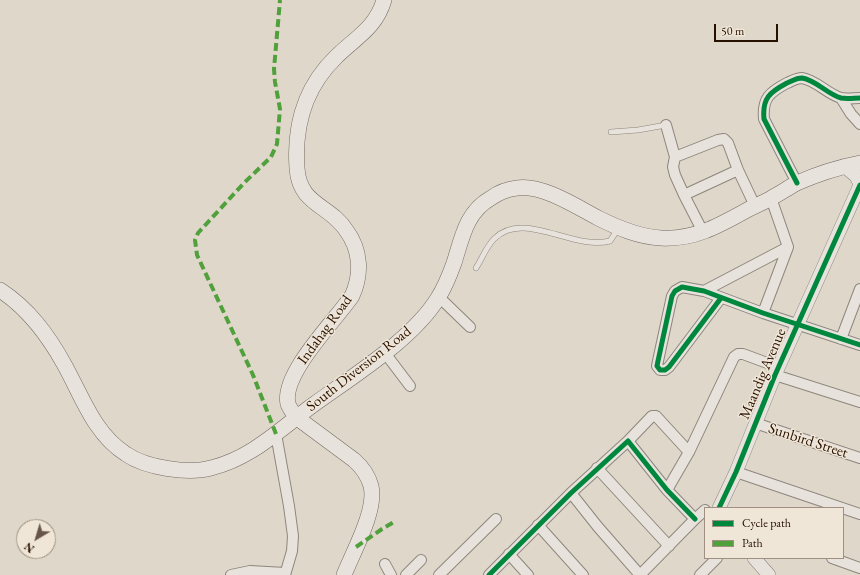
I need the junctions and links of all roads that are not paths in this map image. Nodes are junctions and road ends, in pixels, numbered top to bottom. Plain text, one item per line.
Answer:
1 (384, 0) edge
2 (841, 98) junction
3 (860, 98) edge
4 (860, 124) edge
5 (666, 125) joint
6 (611, 132) dead end
7 (675, 157) junction
8 (860, 163) edge
9 (844, 166) junction
10 (738, 170) junction
11 (797, 183) junction
12 (860, 184) edge
13 (684, 195) junction
14 (772, 198) junction
15 (755, 206) junction
16 (619, 228) junction
17 (703, 232) junction
18 (788, 247) junction
19 (476, 268) dead end
20 (0, 290) edge
21 (704, 291) junction
22 (860, 291) edge
23 (439, 297) junction
24 (721, 298) junction
25 (763, 312) junction
26 (797, 324) junction
27 (470, 327) dead end
28 (841, 339) junction
29 (860, 345) edge
30 (385, 353) junction
31 (776, 371) junction
32 (410, 386) dead end
33 (860, 402) edge
34 (296, 417) junction
35 (755, 423) junction
36 (276, 434) junction
37 (628, 441) junction
38 (689, 452) junction
39 (860, 458) edge
40 (597, 468) junction
41 (736, 472) junction
42 (667, 490) junction
43 (571, 493) junction
44 (719, 507) edge
45 (839, 507) edge
46 (844, 509) edge
47 (704, 511) edge
48 (860, 514) edge
49 (496, 519) dead end
50 (695, 519) junction
51 (538, 525) junction
52 (668, 546) junction
53 (509, 554) junction
54 (716, 559) edge
55 (755, 559) edge
56 (835, 559) edge
57 (421, 560) dead end
58 (385, 564) dead end
59 (860, 568) edge
60 (285, 574) edge
61 (231, 575) edge
62 (344, 575) edge
63 (391, 575) edge
64 (406, 575) edge
65 (439, 575) edge
66 (489, 575) edge
67 (528, 575) edge
68 (583, 575) edge
69 (640, 575) edge
70 (700, 575) edge
71 (769, 575) edge

1 - 34 main road, Indahag Road
2 - 3 street
2 - 4 street
2 - 11 street
5 - 6 lane
5 - 7 street
7 - 10 street
7 - 13 street
8 - 9 main road, South Diversion Road
9 - 11 main road, South Diversion Road
9 - 12 street, Maandig Avenue
10 - 13 street
10 - 15 street
11 - 14 main road, South Diversion Road
12 - 26 street, Maandig Avenue
13 - 17 street
14 - 15 main road, South Diversion Road
14 - 18 street
15 - 17 main road, South Diversion Road
16 - 17 main road, South Diversion Road
16 - 19 lane
16 - 23 main road, South Diversion Road
18 - 21 street
18 - 25 street
20 - 36 main road, South Diversion Road
21 - 24 street
21 - 24 street
22 - 28 street
23 - 27 street
23 - 30 main road, South Diversion Road
24 - 25 street
25 - 26 street
26 - 28 street
26 - 31 street, Maandig Avenue
28 - 29 street
30 - 32 street
30 - 34 main road, South Diversion Road
31 - 33 street
31 - 35 street, Maandig Avenue
31 - 38 street
34 - 36 main road, South Diversion Road
34 - 62 main road
35 - 39 street, Sunbird Street
35 - 41 street, Maandig Avenue
36 - 60 street
37 - 38 street
37 - 40 street
37 - 42 street
38 - 42 street
40 - 43 street
40 - 52 street
41 - 44 street, Maandig Avenue
41 - 45 street
42 - 50 street
43 - 51 street
43 - 69 street
46 - 48 street
47 - 50 street
49 - 65 street
50 - 52 street
51 - 53 street
51 - 68 street
52 - 69 street
53 - 66 street
53 - 67 street
54 - 70 street
55 - 71 street
56 - 59 street
57 - 64 street
58 - 63 street
60 - 61 street

